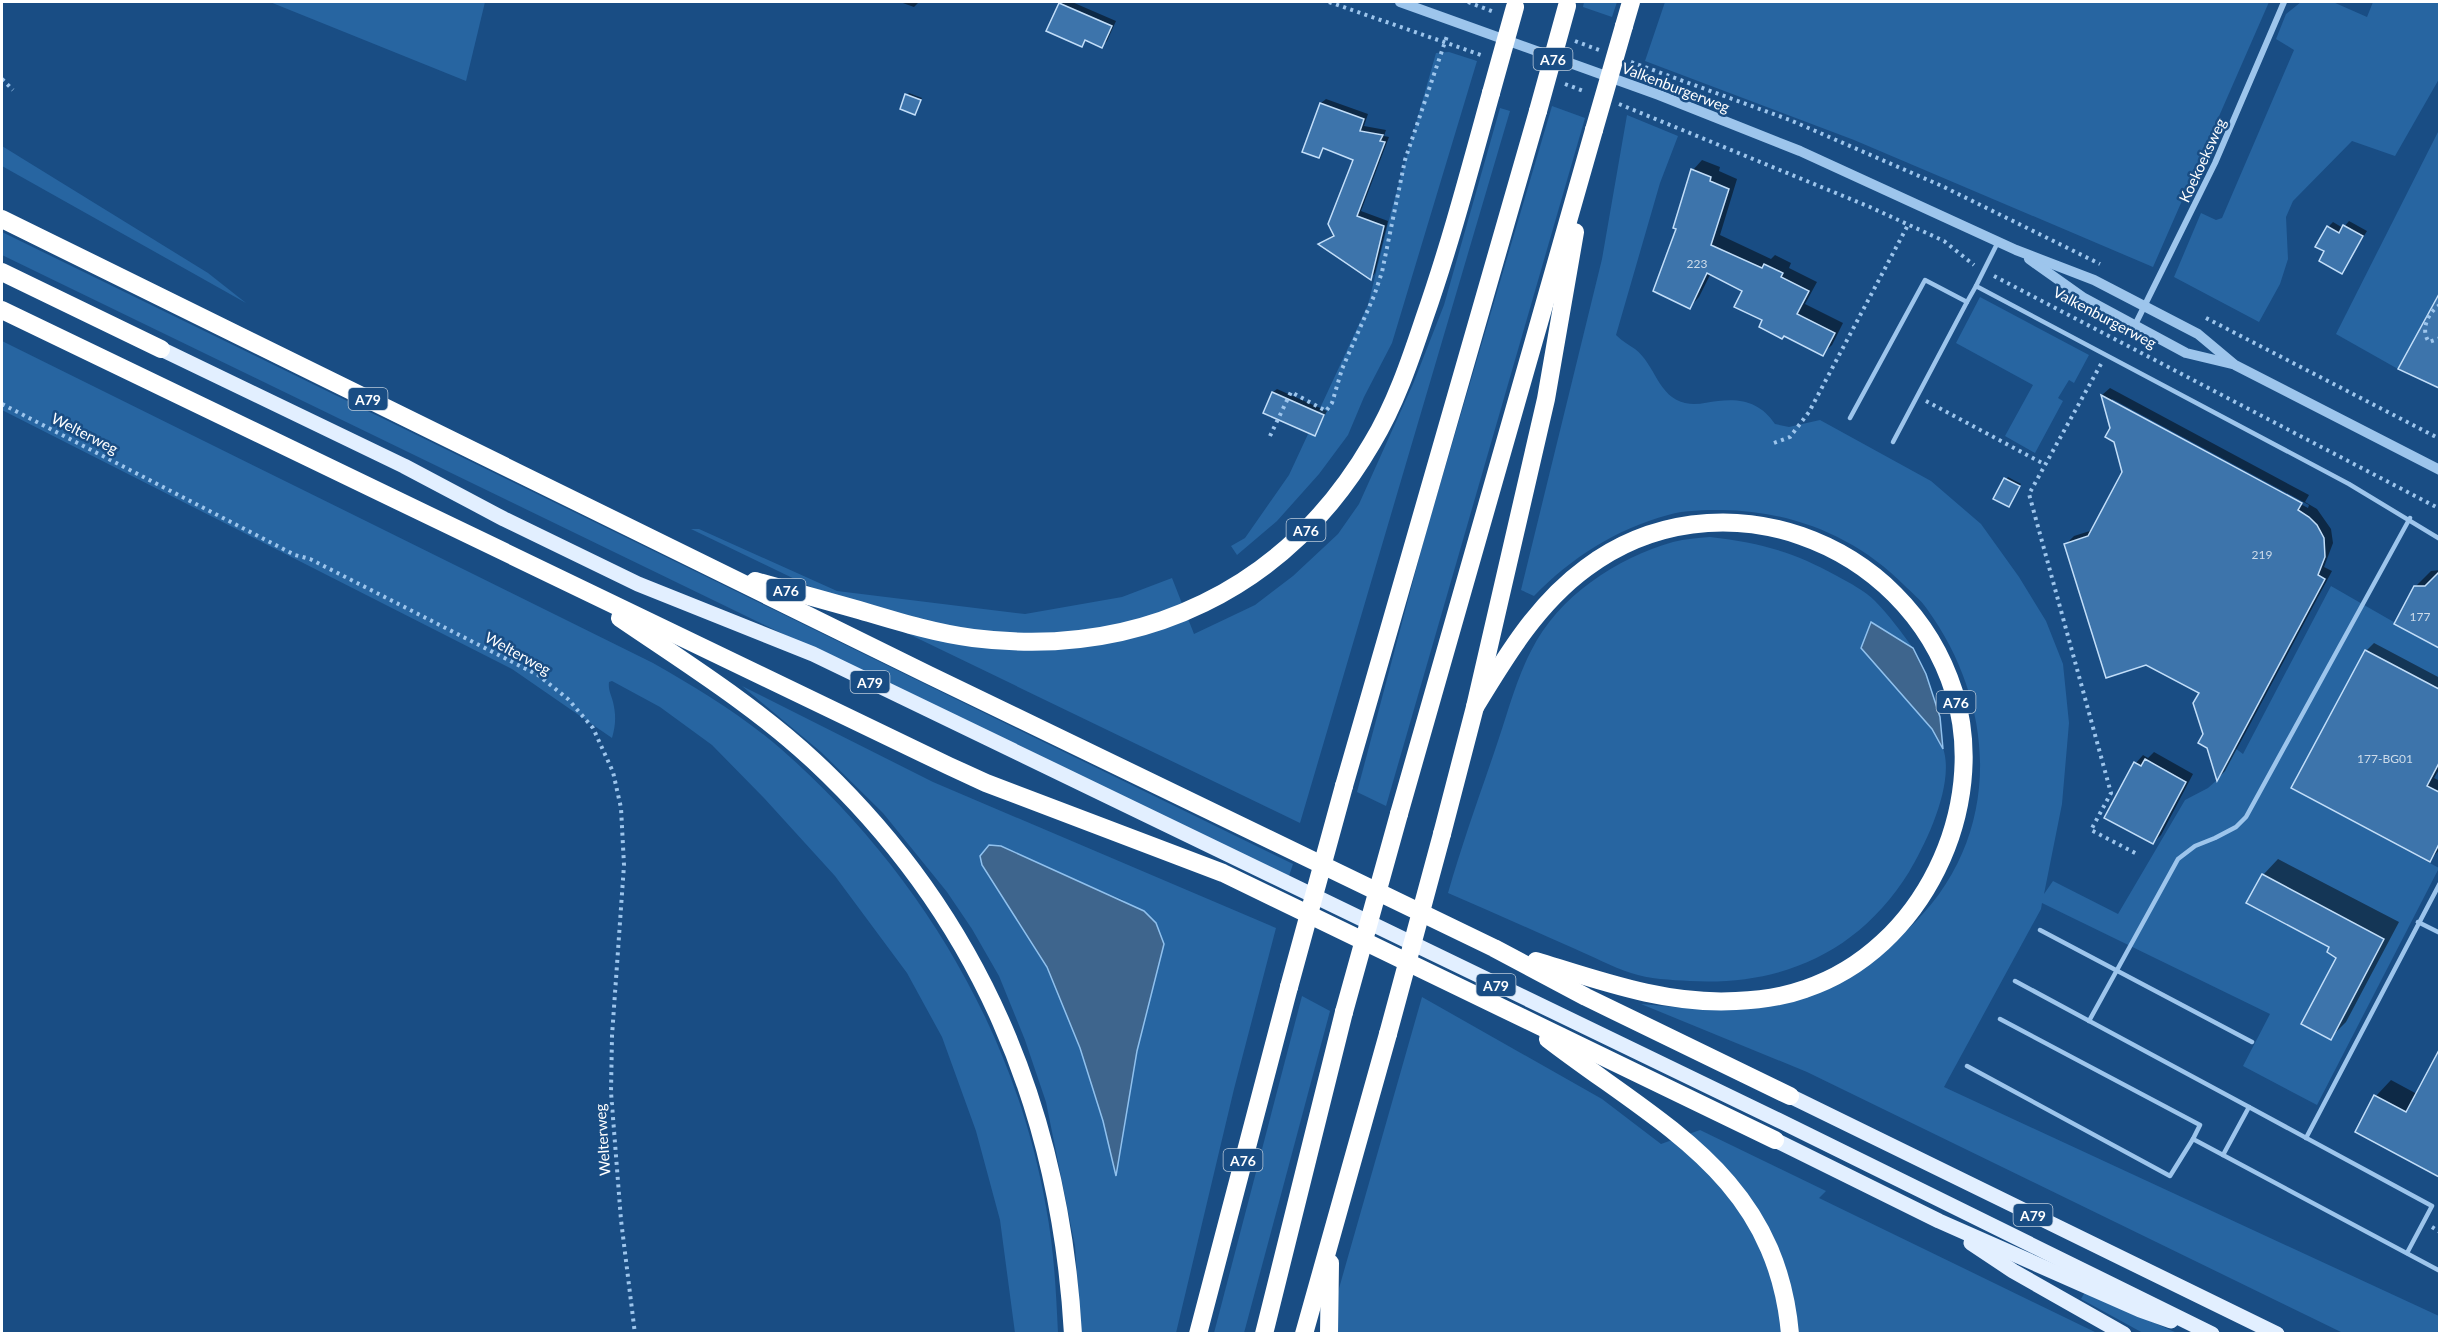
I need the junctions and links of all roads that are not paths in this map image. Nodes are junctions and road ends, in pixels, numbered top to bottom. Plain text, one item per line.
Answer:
1 (1400, 2) edge
2 (1631, 2) edge
3 (2284, 2) edge
4 (1516, 4) edge
5 (1568, 4) edge
6 (1589, 147) junction
7 (2, 208) edge
8 (2, 219) edge
9 (42, 239) junction
10 (1998, 242) junction
11 (2016, 250) junction
12 (2, 272) edge
13 (1976, 286) junction
14 (1966, 302) junction
15 (2144, 306) junction
16 (2, 310) edge
17 (2135, 325) junction
18 (161, 349) joint
19 (2235, 365) junction
20 (1850, 418) dead end
21 (1893, 442) dead end
22 (2439, 470) edge
23 (2409, 519) junction
24 (2439, 539) edge
25 (713, 570) junction
26 (568, 583) junction
27 (1475, 707) junction
28 (2439, 883) edge
29 (2418, 922) junction
30 (2040, 930) dead end
31 (2439, 933) edge
32 (1494, 948) junction
33 (2116, 970) junction
34 (2015, 981) dead end
35 (1519, 1016) junction
36 (2000, 1019) dead end
37 (2089, 1021) junction
38 (2252, 1042) dead end
39 (1967, 1066) dead end
40 (1790, 1096) joint
41 (2249, 1107) junction
42 (2306, 1138) junction
43 (2193, 1139) junction
44 (1775, 1140) joint
45 (2223, 1155) junction
46 (1939, 1221) junction
47 (1331, 1237) junction
48 (2407, 1254) junction
49 (2439, 1271) edge
50 (1073, 1334) edge
51 (1198, 1334) edge
52 (1264, 1334) edge
53 (1304, 1334) edge
54 (1329, 1334) edge
55 (1790, 1334) edge
56 (2124, 1334) edge
57 (2210, 1334) edge
58 (2277, 1334) edge

1 - 10 street, Valkenburgerweg
2 - 6 highway, A76, bridge
3 - 15 street, Koekoeksweg
4 - 25 highway, A76, bridge
5 - 51 highway, A76, bridge
6 - 27 highway, A76
6 - 52 highway, A76, bridge
7 - 9 highway, A79
8 - 9 highway, A79
9 - 25 highway, A79
10 - 11 street, Valkenburgerweg
10 - 13 lane
11 - 15 street, Valkenburgerweg
11 - 17 street, Valkenburgerweg
12 - 18 highway, A79
13 - 14 lane
13 - 23 lane
14 - 20 lane
14 - 21 lane
15 - 17 street, Koekoeksweg
15 - 19 street, Valkenburgerweg
16 - 26 highway, A79
17 - 19 street, Valkenburgerweg
18 - 57 main road, A79
19 - 22 street, Valkenburgerweg
23 - 24 lane
23 - 33 lane
25 - 32 highway, A79
26 - 35 highway, A79
26 - 50 highway, A79
27 - 32 highway, A76
27 - 47 highway, A76, bridge
28 - 29 lane
29 - 31 lane
29 - 42 lane
30 - 33 lane
32 - 40 highway, A79
33 - 37 lane
33 - 38 lane
34 - 37 lane
35 - 44 highway, A79
35 - 55 highway, A79
36 - 43 lane
37 - 41 lane
39 - 43 lane
40 - 58 main road, A79
41 - 42 lane
41 - 45 lane
42 - 48 lane
43 - 45 lane
44 - 46 main road, A79
45 - 48 lane
46 - 56 main road, A79
46 - 57 main road, A79
47 - 53 highway, A76
47 - 54 highway
48 - 49 lane

